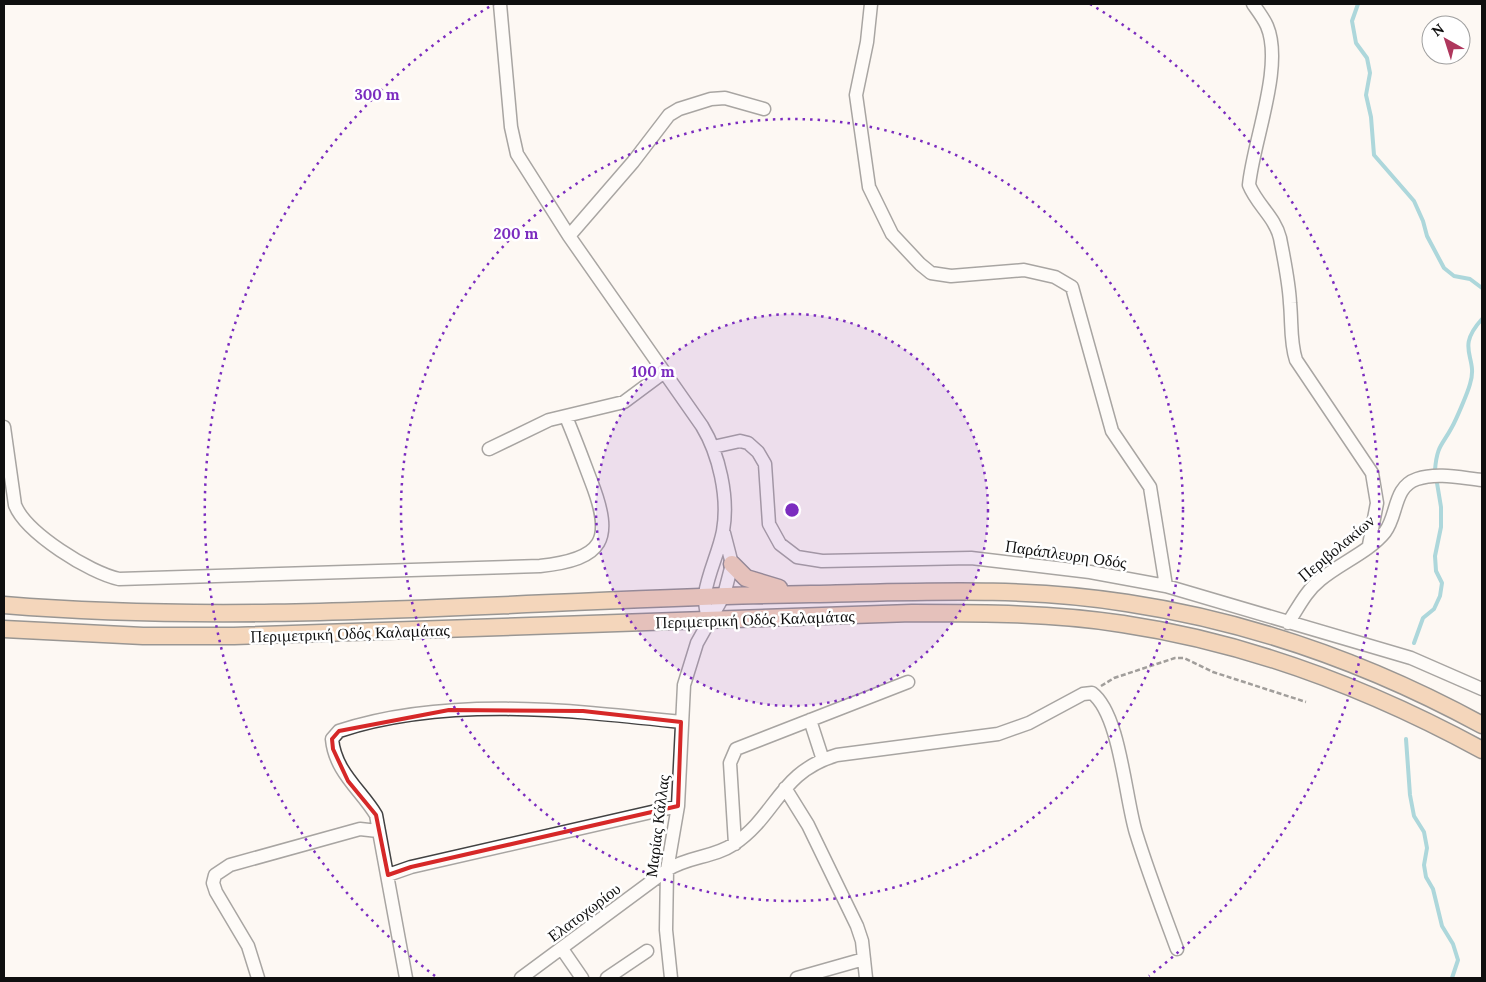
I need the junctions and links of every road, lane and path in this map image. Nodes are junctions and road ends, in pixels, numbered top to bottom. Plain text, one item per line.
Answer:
1 (500, 4) edge
2 (871, 4) edge
3 (1253, 4) edge
4 (764, 109) dead end
5 (569, 236) junction
6 (664, 373) junction
7 (566, 417) junction
8 (4, 427) edge
9 (713, 447) junction
10 (489, 449) dead end
11 (1482, 480) edge
12 (723, 530) junction
13 (1369, 546) junction
14 (732, 564) junction
15 (1166, 586) junction
16 (818, 594) junction
17 (705, 595) junction
18 (724, 595) junction
19 (4, 604) edge
20 (708, 621) junction
21 (1288, 623) junction
22 (4, 629) edge
23 (908, 682) dead end
24 (1482, 689) edge
25 (1092, 693) junction
26 (1306, 702) dead end
27 (810, 720) junction
28 (681, 722) junction
29 (1482, 725) edge
30 (1482, 750) edge
31 (823, 760) junction
32 (785, 788) junction
33 (678, 806) junction
34 (378, 831) junction
35 (734, 844) junction
36 (667, 870) junction
37 (388, 875) junction
38 (562, 949) junction
39 (1177, 949) dead end
40 (647, 951) dead end
41 (864, 959) junction
42 (258, 978) edge
43 (406, 978) edge
44 (521, 978) edge
45 (582, 978) edge
46 (607, 978) edge
47 (672, 978) edge
48 (797, 978) edge
49 (866, 978) edge

1 - 5 street
2 - 15 street
3 - 13 street
4 - 5 street
5 - 6 street
6 - 7 street
6 - 9 street
7 - 8 street
7 - 10 street
9 - 12 street
9 - 15 street, Παράπλευρη Οδός
11 - 13 street, Περιβολακίων
12 - 14 street
12 - 17 street
13 - 21 street, Περιβολακίων
14 - 16 main road
14 - 18 street, Μαρίας Κάλλας
15 - 21 street, Παράπλευρη Οδός
16 - 18 main road, Περιμετρική Οδός Καλαμάτας
16 - 29 main road, Περιμετρική Οδός Καλαμάτας
17 - 18 main road, Περιμετρική Οδός Καλαμάτας
17 - 19 main road, Περιμετρική Οδός Καλαμάτας
17 - 20 street
18 - 20 street, Μαρίας Κάλλας
20 - 22 main road, Περιμετρική Οδός Καλαμάτας
20 - 28 street, Μαρίας Κάλλας
20 - 30 main road, Περιμετρική Οδός Καλαμάτας
21 - 24 street, Παράπλευρη Οδός
23 - 27 street
25 - 26 path
25 - 31 street
25 - 39 street
27 - 31 street
27 - 35 street
28 - 33 street, Μαρίας Κάλλας
28 - 34 street
31 - 32 street
32 - 35 street
32 - 41 street
33 - 36 street, Μαρίας Κάλλας
33 - 37 street
34 - 37 street
34 - 42 street
35 - 36 street, Ελατοχωρίου
36 - 38 street, Ελατοχωρίου
36 - 47 street, Μαρίας Κάλλας
37 - 43 street
38 - 44 street, Ελατοχωρίου
38 - 45 street
40 - 46 street
41 - 48 street
41 - 49 street

